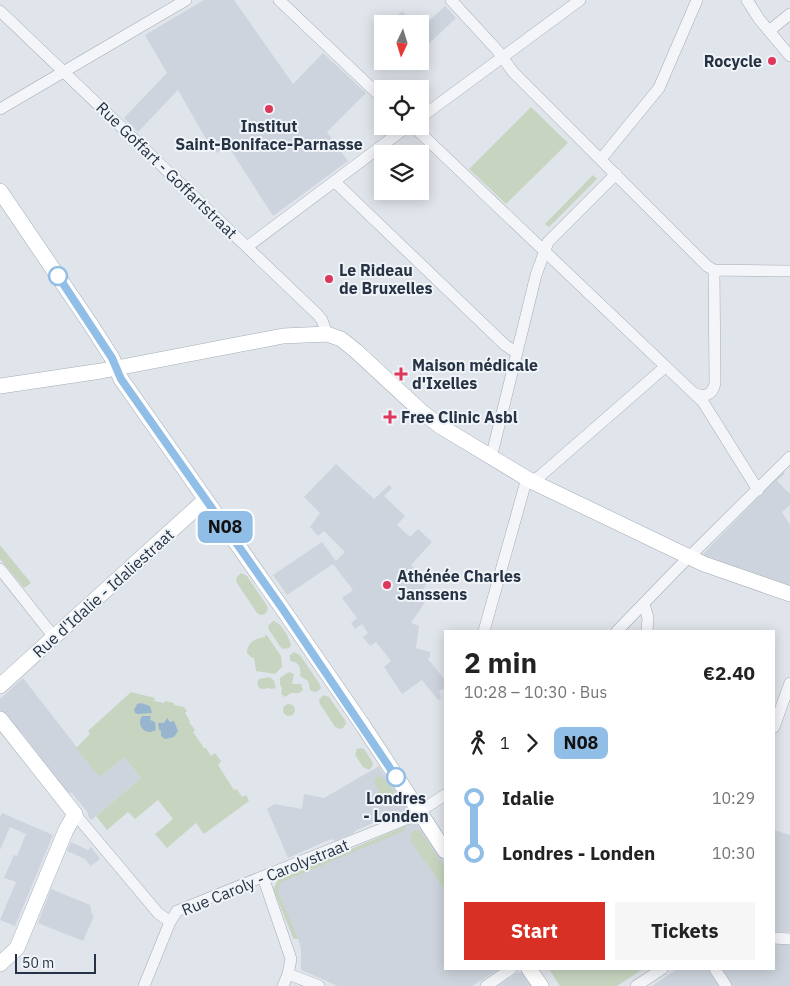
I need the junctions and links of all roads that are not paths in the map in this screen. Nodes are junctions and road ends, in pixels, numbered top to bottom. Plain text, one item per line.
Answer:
1 (186, 0) edge
2 (279, 0) edge
3 (451, 0) edge
4 (580, 0) edge
5 (697, 0) edge
6 (747, 0) edge
7 (0, 11) edge
8 (790, 14) edge
9 (769, 31) junction
10 (790, 56) edge
11 (502, 58) junction
12 (64, 72) junction
13 (374, 90) edge
14 (0, 109) edge
15 (429, 111) edge
16 (396, 135) edge
17 (422, 135) edge
18 (601, 159) junction
19 (616, 174) junction
20 (334, 182) junction
21 (0, 191) edge
22 (247, 247) junction
23 (544, 251) junction
24 (714, 270) junction
25 (790, 271) edge
26 (327, 334) junction
27 (517, 353) junction
28 (665, 367) junction
29 (117, 368) junction
30 (0, 386) edge
31 (694, 393) junction
32 (790, 457) edge
33 (491, 458) junction
34 (531, 481) junction
35 (758, 490) junction
36 (205, 500) junction
37 (689, 557) junction
38 (0, 569) edge
39 (790, 594) edge
40 (644, 604) junction
41 (484, 630) edge
42 (618, 630) edge
43 (647, 630) edge
44 (54, 637) junction
45 (790, 683) edge
46 (0, 686) edge
47 (0, 719) edge
48 (775, 724) edge
49 (444, 795) edge
50 (418, 812) junction
51 (75, 814) junction
52 (444, 851) edge
53 (263, 878) junction
54 (170, 922) junction
55 (775, 938) edge
56 (790, 939) edge
57 (0, 964) edge
58 (510, 970) edge
59 (530, 970) edge
60 (660, 970) edge
61 (716, 970) edge
62 (288, 974) junction
63 (144, 986) edge
64 (283, 986) edge
65 (319, 986) edge
66 (486, 986) edge
67 (541, 986) edge
68 (636, 986) edge
69 (726, 986) edge

1 - 12 street
2 - 13 street
3 - 11 street
4 - 11 street
5 - 18 street
6 - 9 street
7 - 12 street, Rue Goffart - Goffartstraat
8 - 9 street
9 - 10 street
11 - 15 street
11 - 18 street
12 - 14 street
12 - 22 street, Rue Goffart - Goffartstraat
16 - 20 street
17 - 23 street
18 - 19 street
19 - 23 street
19 - 24 street
20 - 22 street
20 - 27 street
21 - 29 street
22 - 26 street, Rue Goffart - Goffartstraat
23 - 27 street
23 - 28 street
24 - 25 street
24 - 31 street
26 - 29 street
26 - 33 street
27 - 33 street
28 - 31 street
28 - 34 street
29 - 30 street
29 - 36 street
31 - 35 street
32 - 35 street
33 - 34 street
34 - 37 street
34 - 41 street
35 - 37 street
36 - 44 street, Rue d'Idalie - Idaliestraat
36 - 50 street
37 - 39 street
37 - 40 street
38 - 44 street
40 - 42 street
40 - 43 street
44 - 46 street, Rue d'Idalie - Idaliestraat
45 - 48 street
47 - 51 street
49 - 50 street, Rue Caroly - Carolystraat
50 - 52 street
50 - 53 street, Rue Caroly - Carolystraat
51 - 54 street
51 - 57 street
53 - 54 street, Rue Caroly - Carolystraat
53 - 62 street
54 - 63 street
55 - 56 street
58 - 66 street
59 - 67 street
60 - 68 street
61 - 69 street
62 - 64 street
62 - 65 street

